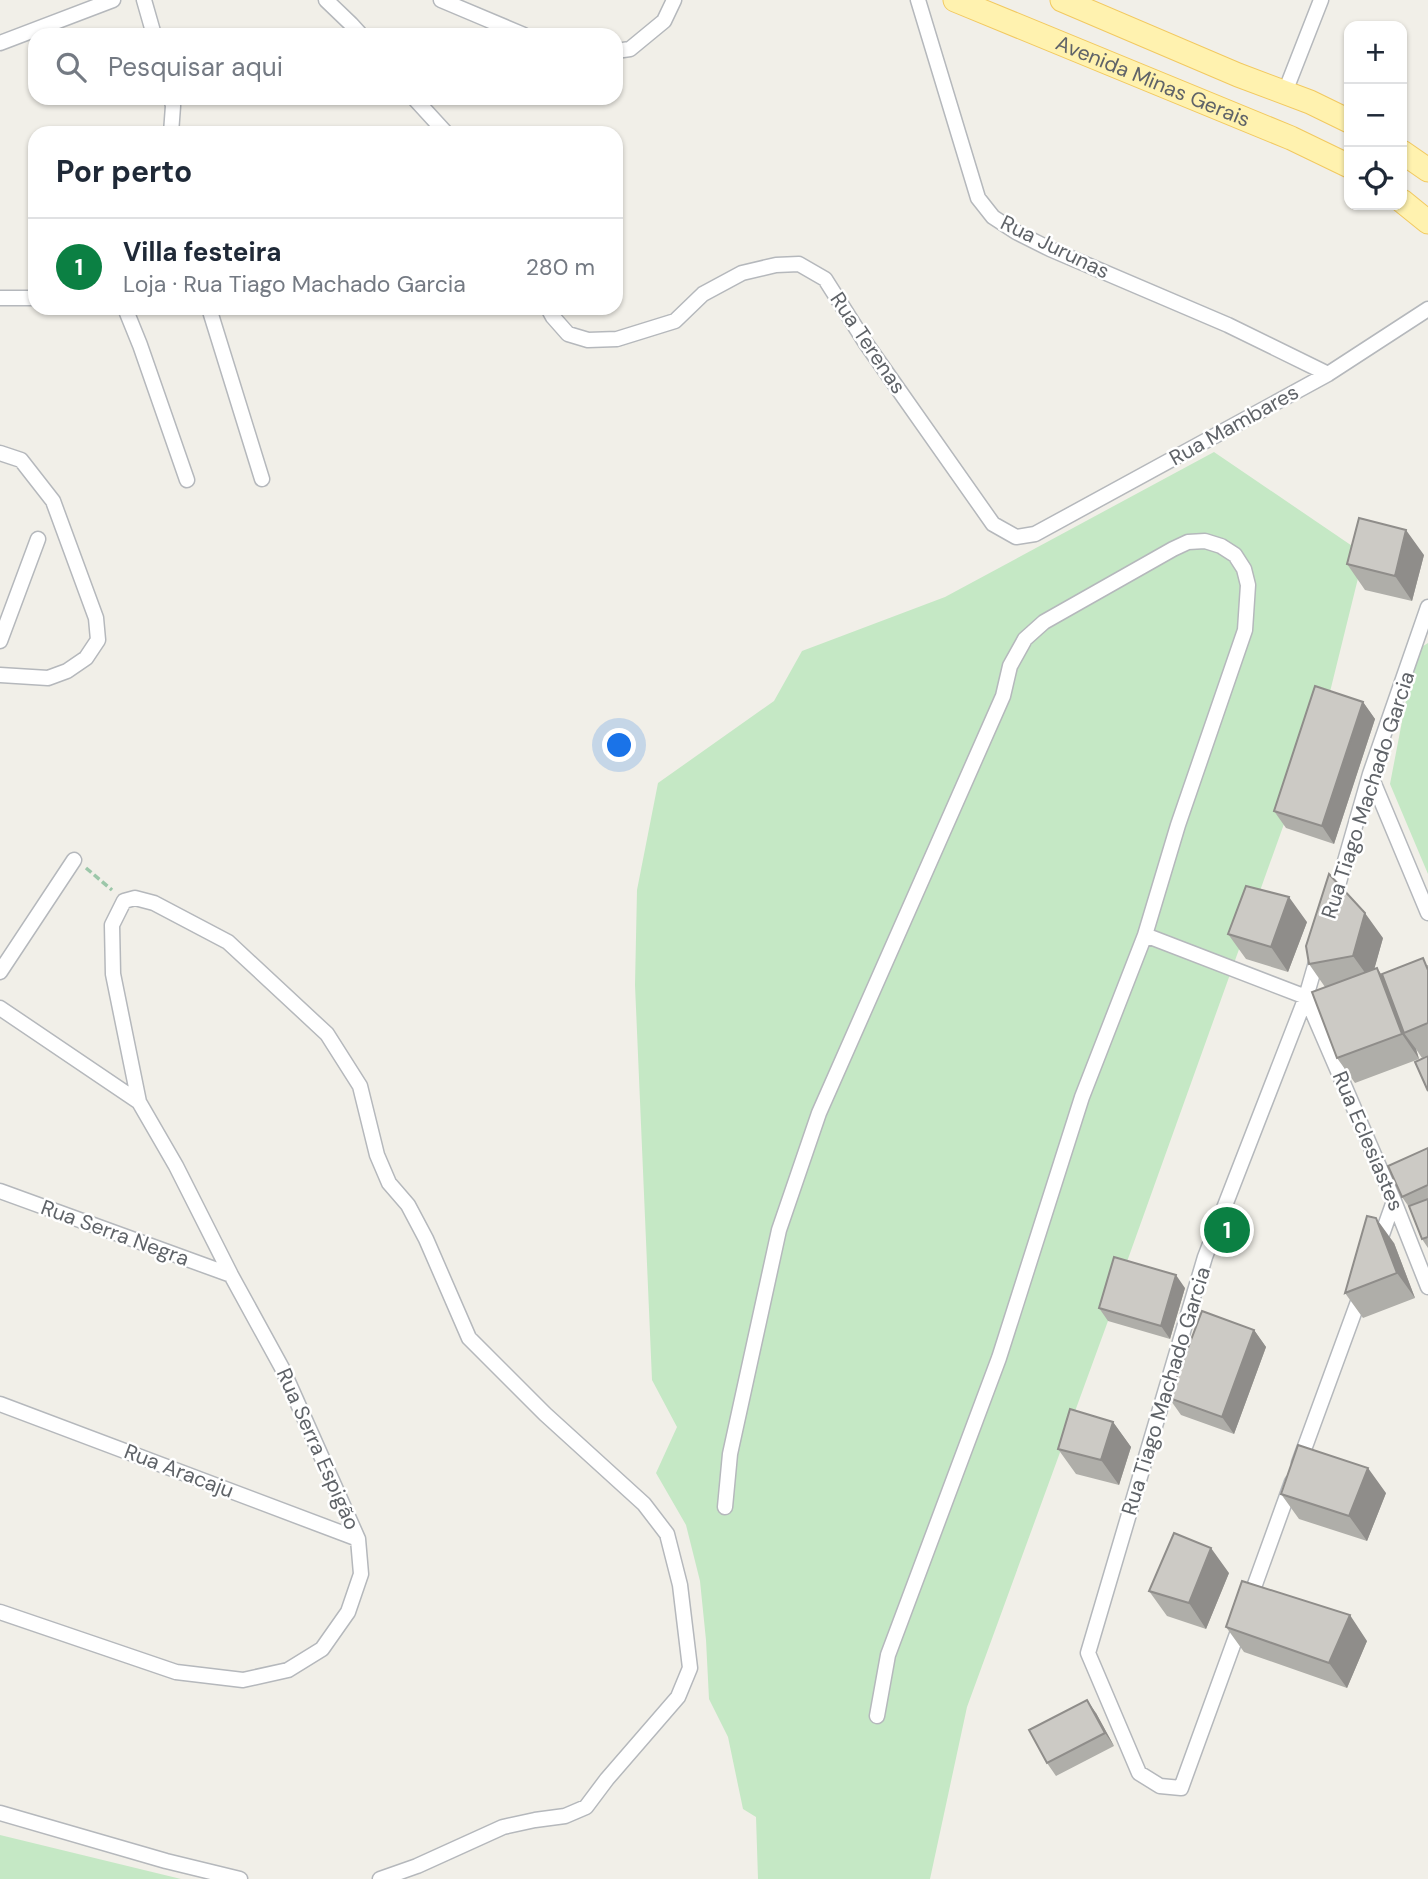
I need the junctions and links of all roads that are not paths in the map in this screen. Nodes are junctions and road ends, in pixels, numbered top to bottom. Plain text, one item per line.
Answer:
1 (113, 0) edge
2 (144, 0) edge
3 (326, 0) edge
4 (441, 0) edge
5 (674, 0) edge
6 (918, 0) edge
7 (955, 0) edge
8 (1062, 0) edge
9 (1321, 0) edge
10 (39, 28) edge
11 (152, 28) edge
12 (355, 28) edge
13 (507, 28) edge
14 (28, 32) edge
15 (0, 43) edge
16 (623, 50) edge
17 (1285, 92) junction
18 (173, 105) edge
19 (420, 105) edge
20 (1344, 119) edge
21 (172, 126) edge
22 (440, 126) edge
23 (1407, 155) edge
24 (1344, 164) edge
25 (1428, 170) edge
26 (1407, 205) edge
27 (1428, 222) edge
28 (0, 298) edge
29 (28, 298) edge
30 (1428, 309) edge
31 (128, 315) edge
32 (211, 315) edge
33 (552, 315) edge
34 (1328, 374) junction
35 (0, 453) edge
36 (262, 479) dead end
37 (187, 480) dead end
38 (1035, 534) joint
39 (38, 539) dead end
40 (1428, 607) edge
41 (1425, 630) edge
42 (0, 641) edge
43 (0, 675) edge
44 (1370, 774) junction
45 (74, 860) road end
46 (1428, 913) edge
47 (1328, 918) edge
48 (1145, 934) junction
49 (1321, 944) edge
50 (0, 972) edge
51 (1306, 997) junction
52 (0, 1008) edge
53 (139, 1102) junction
54 (0, 1191) edge
55 (1394, 1201) junction
56 (1375, 1253) edge
57 (231, 1275) junction
58 (1366, 1279) edge
59 (1428, 1287) edge
60 (0, 1404) edge
61 (725, 1507) dead end
62 (358, 1539) junction
63 (0, 1612) edge
64 (877, 1716) dead end
65 (0, 1813) edge
66 (240, 1879) edge
67 (380, 1879) edge

1 - 10 street
2 - 11 street
3 - 12 street
4 - 13 street
5 - 16 street
6 - 34 street, Rua Jurunas
7 - 24 main road, Avenida Minas Gerais
8 - 17 main road, Avenida Minas Gerais
9 - 17 street
14 - 15 street
17 - 20 main road, Avenida Minas Gerais
18 - 21 street
19 - 22 street
23 - 25 main road
26 - 27 main road
28 - 29 street
30 - 34 street, Rua Mambares
31 - 37 street
32 - 36 street
33 - 38 street, Rua Terenas
34 - 38 street, Rua Mambares
35 - 43 street
39 - 42 street
40 - 41 street, Rua Tiago Machado Garcia
41 - 44 street, Rua Tiago Machado Garcia
44 - 46 street
44 - 47 street, Rua Tiago Machado Garcia
45 - 50 street
48 - 51 street
48 - 61 street
48 - 64 street
49 - 51 street, Rua Tiago Machado Garcia
51 - 55 street, Rua Eclesiastes
51 - 58 street, Rua Tiago Machado Garcia
52 - 53 street
53 - 57 street, Rua Serra Espigão
53 - 67 street
54 - 57 street, Rua Serra Negra
55 - 56 street
55 - 59 street, Rua Eclesiastes
57 - 62 street, Rua Serra Espigão
60 - 62 street, Rua Aracaju
62 - 63 street, Rua Serra Espigão
65 - 66 street

